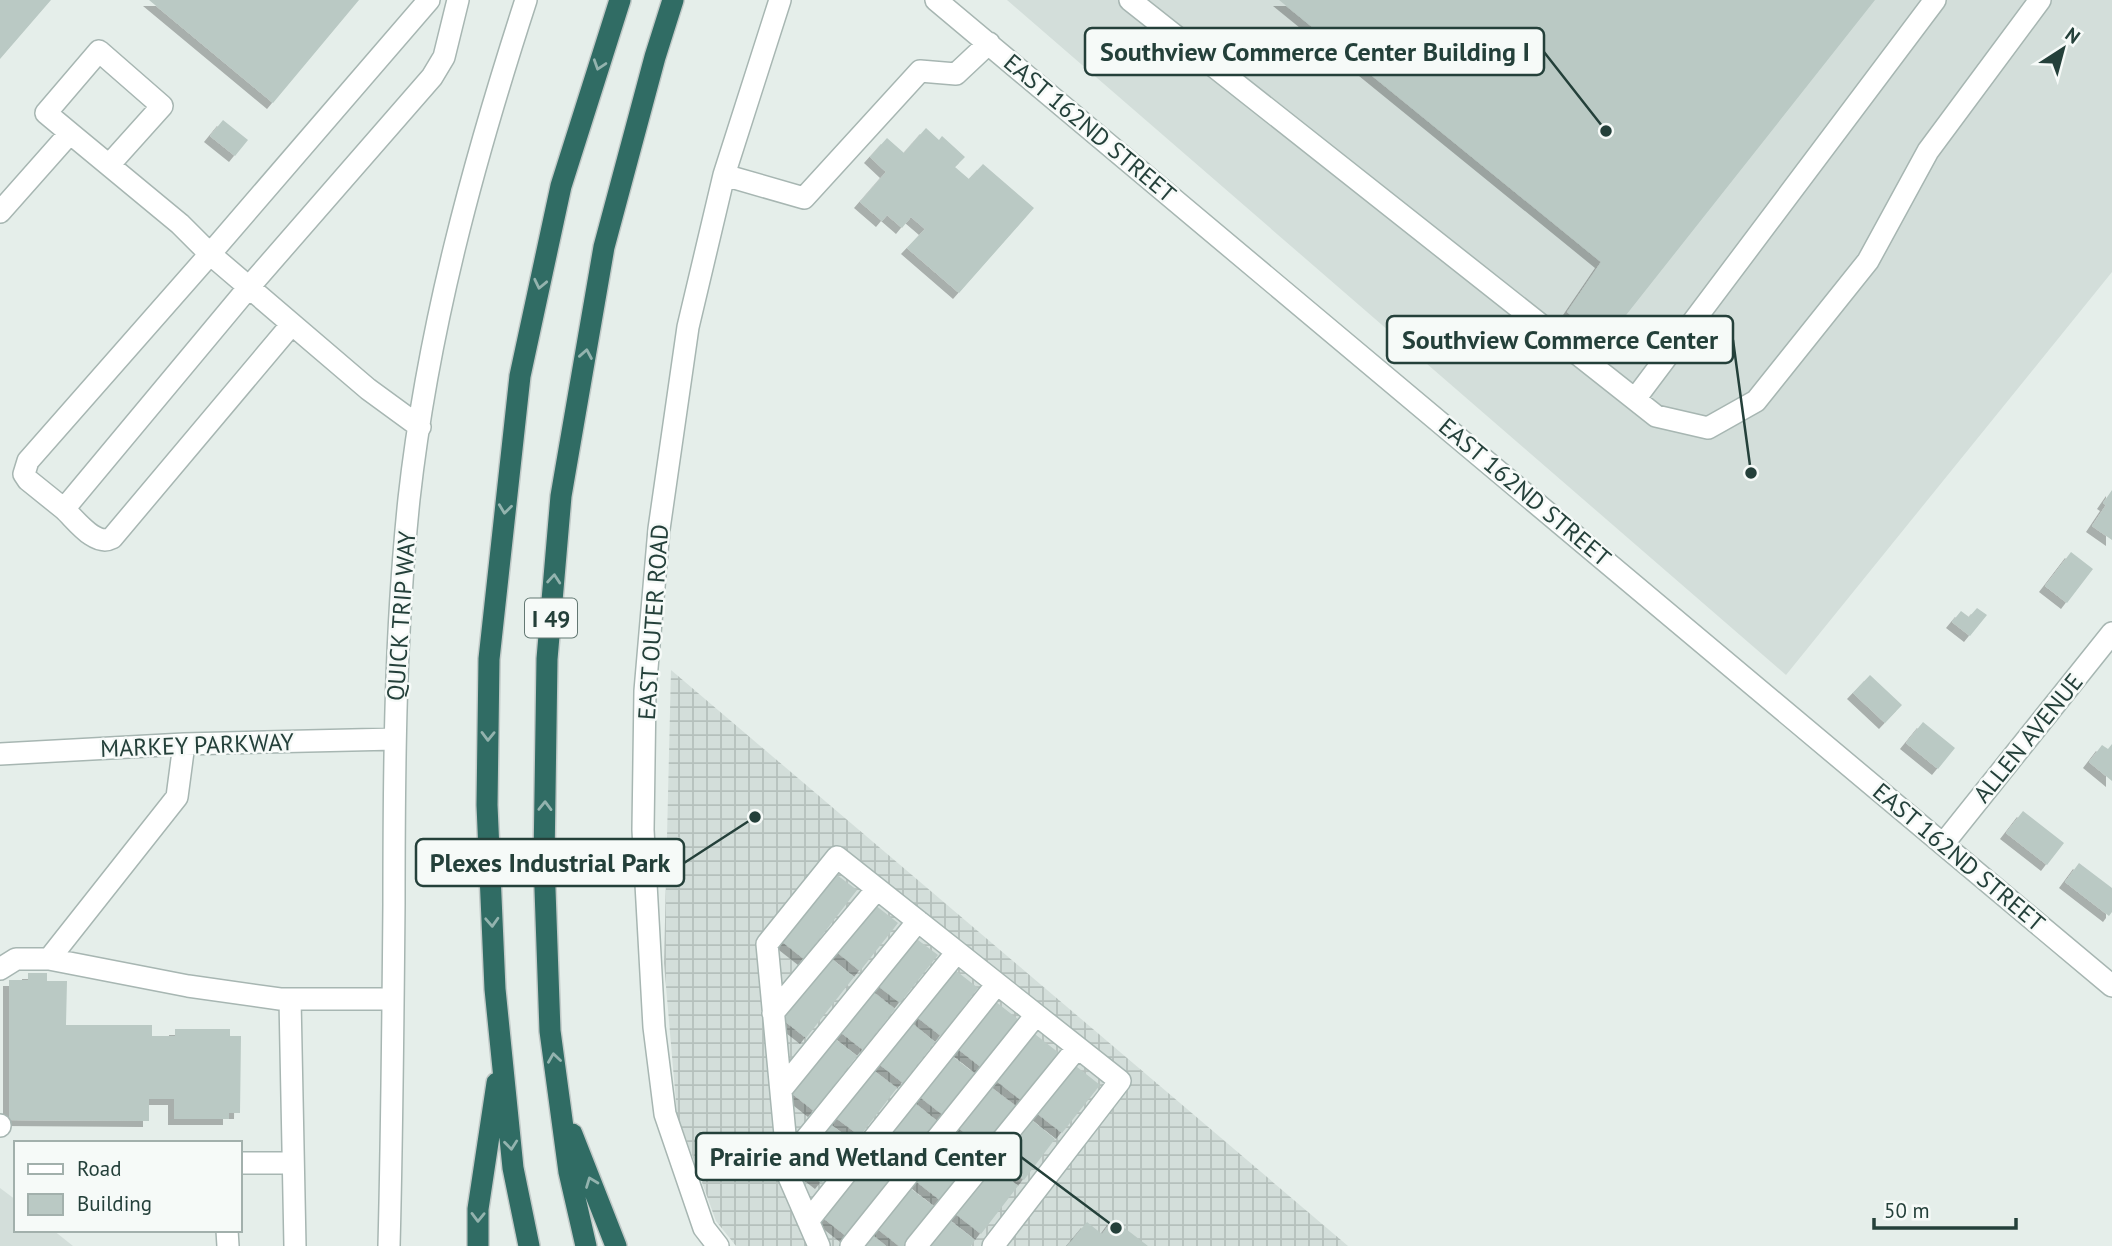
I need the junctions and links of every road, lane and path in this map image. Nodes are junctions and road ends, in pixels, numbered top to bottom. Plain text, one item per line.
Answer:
1 (429, 0) edge
2 (458, 0) edge
3 (526, 0) edge
4 (620, 0) edge
5 (673, 0) edge
6 (780, 0) edge
7 (936, 0) edge
8 (1130, 0) edge
9 (1935, 0) edge
10 (2040, 0) edge
11 (989, 43) junction
12 (69, 133) junction
13 (109, 165) junction
14 (724, 175) junction
15 (0, 212) edge
16 (210, 254) junction
17 (249, 287) junction
18 (292, 324) junction
19 (1635, 399) junction
20 (420, 427) junction
21 (64, 509) junction
22 (2112, 633) edge
23 (395, 738) junction
24 (184, 744) junction
25 (0, 754) edge
26 (1944, 843) junction
27 (877, 889) junction
28 (918, 921) junction
29 (957, 952) junction
30 (49, 959) junction
31 (0, 969) edge
32 (997, 984) junction
33 (2112, 986) edge
34 (290, 999) junction
35 (393, 999) junction
36 (773, 1013) junction
37 (1036, 1014) junction
38 (1077, 1048) junction
39 (501, 1053) junction
40 (781, 1090) junction
41 (559, 1100) junction
42 (788, 1161) junction
43 (242, 1163) edge
44 (293, 1163) junction
45 (808, 1221) junction
46 (295, 1246) edge
47 (389, 1246) edge
48 (478, 1246) edge
49 (529, 1246) edge
50 (586, 1246) edge
51 (616, 1246) edge
52 (718, 1246) edge
53 (818, 1246) edge
54 (851, 1246) edge
55 (916, 1246) edge
56 (993, 1246) edge

1 - 16 street
2 - 17 street
3 - 20 street, QUICK TRIP WAY
4 -> 39 highway, I 49
41 -> 5 highway, I 49
6 - 14 street, EAST OUTER ROAD
7 - 11 street, EAST 162ND STREET
8 - 19 street
9 - 19 street
10 - 19 street
11 - 14 street
11 - 26 street, EAST 162ND STREET
12 - 13 street
12 - 13 street
12 - 15 street
13 - 16 street
14 - 52 street, EAST OUTER ROAD
16 - 17 street
16 - 21 street
17 - 18 street
17 - 21 street
18 - 20 street
18 - 21 street
20 - 23 street, QUICK TRIP WAY
22 - 26 street, ALLEN AVENUE
23 - 24 street, MARKEY PARKWAY
23 - 35 street, QUICK TRIP WAY
24 - 25 street, MARKEY PARKWAY
24 - 30 street
26 - 33 street, EAST 162ND STREET
27 - 28 street
27 - 36 street
27 - 36 street
28 - 29 street
28 - 40 street
29 - 32 street
29 - 42 street
30 - 31 street
30 - 34 street
32 - 37 street
32 - 45 street
34 - 35 street
34 - 44 street
35 - 47 street, QUICK TRIP WAY
36 - 40 street
37 - 38 street
37 - 54 street
38 - 55 street
38 - 56 street
39 -> 48 highway
39 -> 49 highway, I 49
40 - 42 street
41 - 50 highway, I 49
51 -> 41 highway
42 - 45 street
43 - 44 street
44 - 46 street
45 - 53 street

